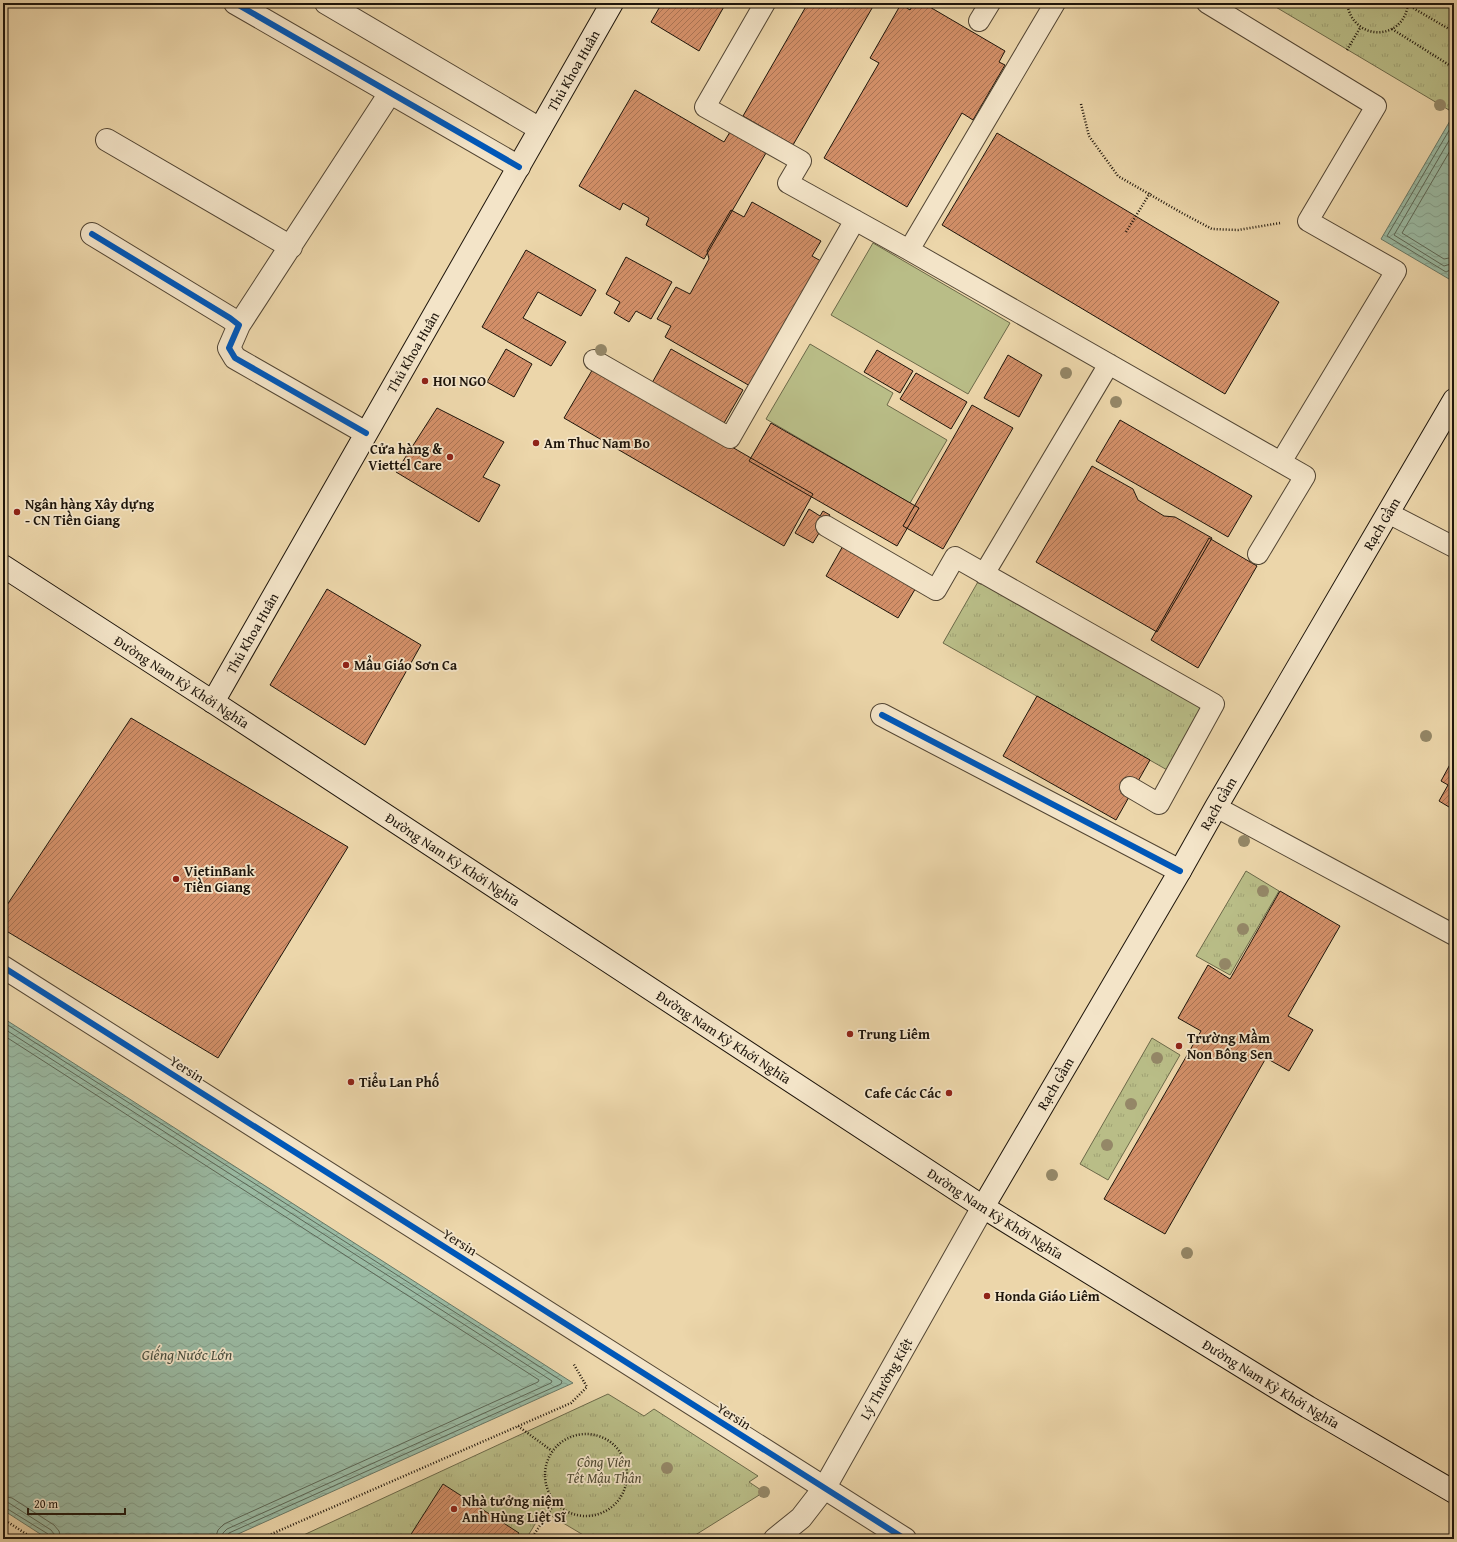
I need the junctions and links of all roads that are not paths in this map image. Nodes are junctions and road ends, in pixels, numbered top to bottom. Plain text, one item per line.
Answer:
1 (236, 3) edge
2 (326, 3) edge
3 (612, 3) edge
4 (765, 3) edge
5 (990, 3) edge
6 (1055, 3) edge
7 (1207, 3) edge
8 (979, 21) dead end
9 (390, 93) junction
10 (540, 129) junction
11 (108, 140) dead end
12 (519, 167) junction
13 (855, 220) junction
14 (92, 234) dead end
15 (291, 247) junction
16 (909, 250) junction
17 (239, 325) junction
18 (594, 360) dead end
19 (1109, 364) junction
20 (1454, 400) edge
21 (366, 433) junction
22 (1281, 462) junction
23 (1388, 513) junction
24 (826, 526) dead end
25 (1454, 547) edge
26 (1258, 554) dead end
27 (3, 566) edge
28 (984, 574) junction
29 (213, 702) junction
30 (882, 715) dead end
31 (1130, 787) dead end
32 (1216, 807) junction
33 (1180, 872) junction
34 (1454, 935) edge
35 (3, 967) edge
36 (983, 1207) junction
37 (825, 1488) junction
38 (1454, 1492) edge
39 (775, 1539) edge
40 (905, 1539) edge

1 - 9 main road
2 - 10 main road
3 - 10 main road, Thủ Khoa Huân
4 - 13 lane
5 - 8 lane
6 - 16 lane
7 - 22 lane
9 - 12 main road
9 - 15 main road
10 - 12 main road, Thủ Khoa Huân
11 - 15 main road
12 - 21 main road, Thủ Khoa Huân
13 - 16 lane
13 - 18 lane
14 - 17 main road
15 - 17 main road
16 - 19 lane
17 - 21 main road
19 - 22 lane
19 - 28 lane
20 - 23 main road, Rạch Gầm
21 - 29 main road, Thủ Khoa Huân
22 - 26 lane
23 - 25 lane
23 - 32 main road, Rạch Gầm
24 - 28 lane
27 - 29 main road, Đường Nam Kỳ Khởi Nghĩa
28 - 31 lane
29 - 36 main road, Đường Nam Kỳ Khởi Nghĩa
30 - 33 main road
32 - 33 main road, Rạch Gầm
32 - 34 lane
33 - 36 main road, Rạch Gầm
35 - 37 main road, Yersin
36 - 37 main road, Lý Thường Kiệt
36 - 38 main road, Đường Nam Kỳ Khởi Nghĩa
37 - 39 main road, Lý Thường Kiệt
37 - 40 main road, Yersin

